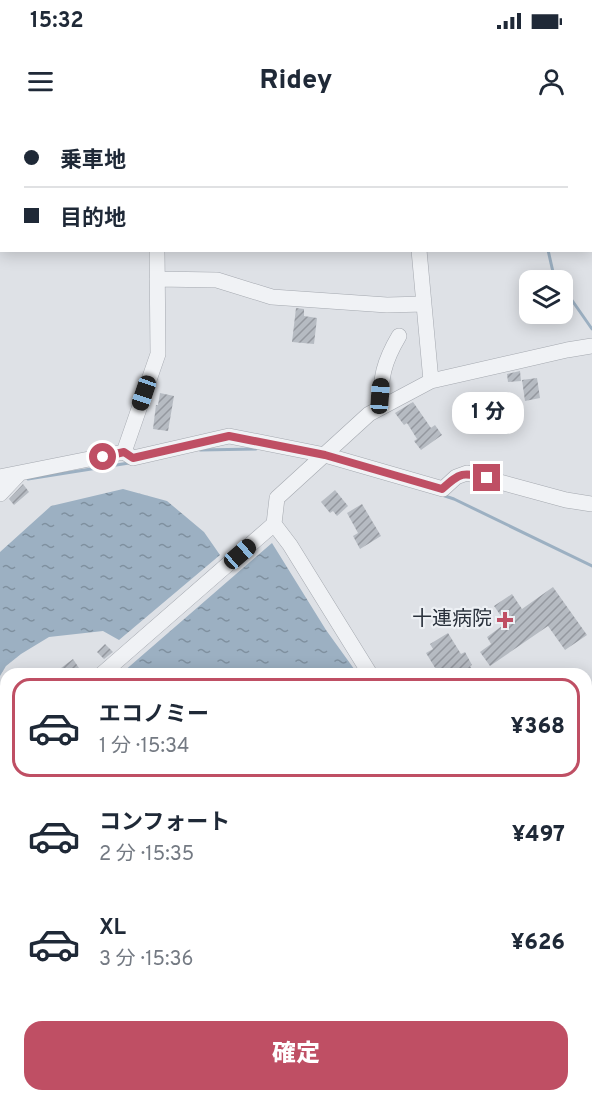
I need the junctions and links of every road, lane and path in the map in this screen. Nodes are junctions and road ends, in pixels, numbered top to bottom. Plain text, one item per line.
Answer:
1 (157, 252) edge
2 (419, 252) edge
3 (157, 279) junction
4 (424, 304) junction
5 (399, 336) dead end
6 (592, 346) edge
7 (431, 381) junction
8 (380, 408) junction
9 (124, 452) junction
10 (325, 455) junction
11 (19, 474) junction
12 (0, 477) edge
13 (0, 494) edge
14 (592, 504) edge
15 (273, 524) junction
16 (109, 668) edge
17 (366, 668) edge

1 - 3 street
2 - 4 street
3 - 4 street
3 - 9 street
4 - 7 street
5 - 8 street
6 - 7 street
7 - 8 street
8 - 10 street
9 - 10 street
9 - 11 street
10 - 14 street
10 - 15 street
11 - 12 street
11 - 13 street
15 - 16 street
15 - 17 street

